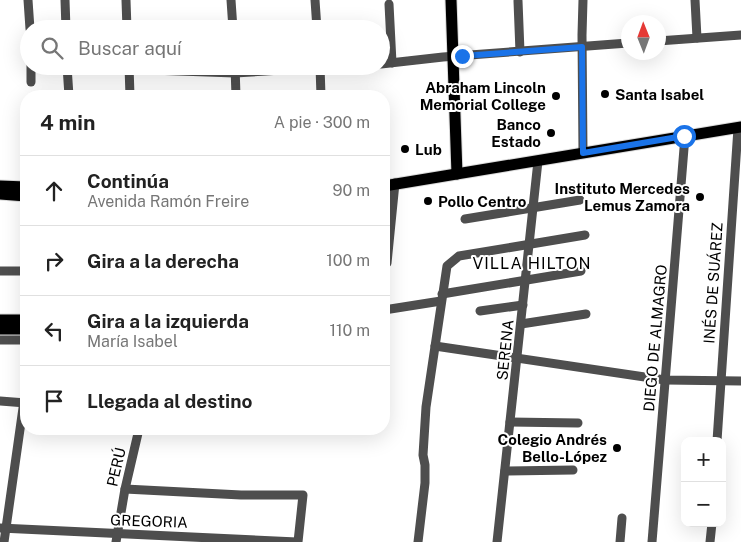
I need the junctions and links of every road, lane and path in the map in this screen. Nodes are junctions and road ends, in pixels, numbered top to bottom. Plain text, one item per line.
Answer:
1 (28, 0) edge
2 (65, 0) edge
3 (126, 0) edge
4 (232, 0) edge
5 (315, 0) edge
6 (451, 0) edge
7 (583, 0) edge
8 (695, 0) edge
9 (518, 1) edge
10 (389, 4) dead end
11 (29, 20) edge
12 (66, 20) edge
13 (127, 20) edge
14 (233, 20) edge
15 (316, 20) edge
16 (390, 20) edge
17 (390, 24) edge
18 (741, 35) edge
19 (697, 38) junction
20 (666, 40) edge
21 (621, 44) edge
22 (582, 47) junction
23 (520, 52) junction
24 (452, 57) junction
25 (392, 63) joint
26 (31, 75) edge
27 (68, 75) edge
28 (129, 75) edge
29 (235, 75) edge
30 (320, 75) edge
31 (31, 82) dead end
32 (69, 90) edge
33 (130, 90) edge
34 (236, 90) edge
35 (321, 90) edge
36 (739, 127) edge
37 (684, 136) junction
38 (583, 153) junction
39 (538, 161) junction
40 (457, 174) junction
41 (390, 185) edge
42 (0, 186) edge
43 (20, 187) edge
44 (0, 194) edge
45 (20, 196) edge
46 (580, 200) dead end
47 (534, 207) junction
48 (466, 220) dead end
49 (585, 235) dead end
50 (530, 244) junction
51 (0, 270) edge
52 (20, 271) edge
53 (581, 271) dead end
54 (526, 281) junction
55 (442, 298) junction
56 (524, 305) junction
57 (390, 309) edge
58 (480, 312) dead end
59 (586, 314) dead end
60 (0, 320) edge
61 (20, 320) edge
62 (521, 324) junction
63 (0, 329) edge
64 (20, 329) edge
65 (0, 340) edge
66 (20, 340) edge
67 (435, 346) junction
68 (518, 357) junction
69 (665, 380) junction
70 (741, 381) edge
71 (721, 382) junction
72 (0, 401) edge
73 (20, 403) edge
74 (510, 422) junction
75 (578, 422) dead end
76 (20, 431) edge
77 (138, 435) edge
78 (717, 437) edge
79 (505, 470) junction
80 (573, 470) dead end
81 (125, 489) junction
82 (622, 518) dead end
83 (712, 527) edge
84 (3, 528) edge
85 (117, 538) edge
86 (224, 540) edge
87 (4, 542) edge
88 (297, 542) edge
89 (418, 542) edge
90 (497, 542) edge
91 (620, 542) edge
92 (652, 542) edge
93 (710, 542) edge

1 - 11 street
2 - 12 street
3 - 13 street
4 - 14 street
5 - 15 street
6 - 24 main road
7 - 22 street
8 - 19 street
9 - 23 street
10 - 16 street
17 - 25 street
18 - 19 street
19 - 20 street
21 - 22 street
22 - 23 street
22 - 38 street
23 - 24 street
24 - 25 street
24 - 40 main road
26 - 31 street
27 - 32 street
28 - 33 street
29 - 34 street
30 - 35 street
36 - 37 main road
36 - 71 street, INÉS DE SUÁREZ
37 - 38 main road
37 - 69 street, DIEGO DE ALMAGRO
38 - 39 main road
39 - 40 main road
39 - 47 street, SERENA
40 - 41 main road
42 - 43 main road
44 - 45 main road
46 - 47 street
47 - 48 street
47 - 50 street, SERENA
49 - 50 street
50 - 54 street, SERENA
50 - 55 street
51 - 52 street
53 - 54 street
54 - 55 street
54 - 56 street, SERENA
55 - 57 street
55 - 67 street
56 - 58 street
56 - 62 street, SERENA
59 - 62 street
60 - 61 main road
62 - 68 street, SERENA
63 - 64 main road
65 - 66 street
67 - 68 street
67 - 89 street
68 - 69 street
68 - 74 street, SERENA
69 - 71 street
69 - 92 street, DIEGO DE ALMAGRO
70 - 71 street
71 - 78 street, INÉS DE SUÁREZ
72 - 73 street
74 - 75 street
74 - 79 street, SERENA
76 - 84 street
77 - 81 street, PERÚ
79 - 80 street
79 - 90 street, SERENA
81 - 85 street, PERÚ
81 - 88 street
82 - 91 street
83 - 93 street
84 - 85 street, GREGORIA
84 - 87 street
85 - 86 street, GREGORIA
86 - 88 street, GREGORIA

